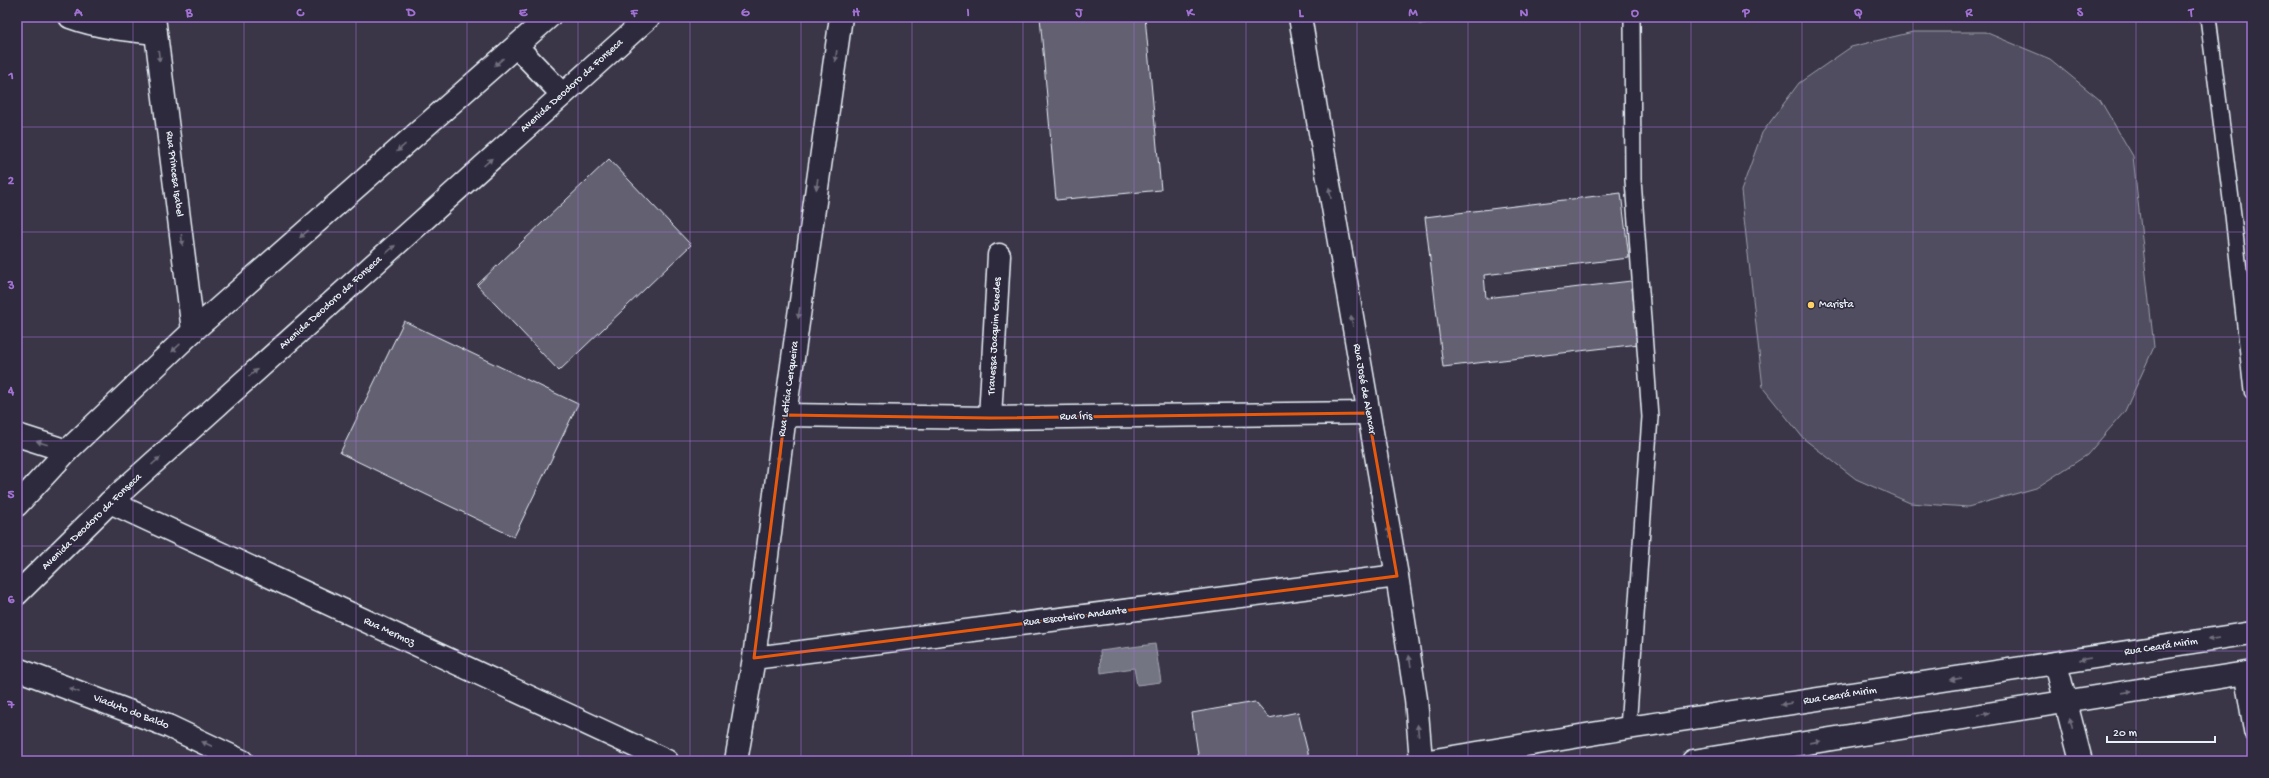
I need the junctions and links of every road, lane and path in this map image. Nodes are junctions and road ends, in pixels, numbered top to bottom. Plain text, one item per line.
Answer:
1 (70, 17) edge
2 (549, 17) edge
3 (649, 17) edge
4 (841, 17) edge
5 (1300, 17) edge
6 (1632, 17) edge
7 (2208, 17) edge
8 (155, 25) edge
9 (516, 46) junction
10 (562, 94) junction
11 (1000, 255) dead end
12 (193, 331) junction
13 (2252, 391) edge
14 (1368, 413) junction
15 (785, 415) junction
16 (990, 418) junction
17 (17, 435) edge
18 (67, 450) junction
19 (110, 502) junction
20 (17, 506) edge
21 (1397, 576) junction
22 (17, 594) edge
23 (2252, 633) edge
24 (754, 658) junction
25 (2056, 664) junction
26 (17, 669) edge
27 (2247, 673) edge
28 (2066, 702) junction
29 (1628, 728) junction
30 (2252, 733) edge
31 (242, 761) edge
32 (667, 761) edge
33 (736, 761) edge
34 (1421, 761) edge
35 (1429, 761) edge
36 (1693, 761) edge
37 (2081, 761) edge

1 - 8 street
2 - 9 street
3 - 10 street, Avenida Deodoro da Fonseca
4 -> 15 street, Rua Letícia Cerqueira
14 -> 5 street, Rua José de Alencar
6 - 29 lane
7 - 13 lane
8 -> 12 street, Rua Princesa Isabel
9 - 10 street
9 -> 12 street
19 -> 10 street, Avenida Deodoro da Fonseca
11 - 16 street, Travessa Joaquim Guedes
12 -> 18 street
14 - 16 street, Rua Íris
21 -> 14 street, Rua José de Alencar
15 - 16 street, Rua Íris
15 -> 24 street, Rua Letícia Cerqueira
18 -> 17 street
18 - 20 street
19 - 22 street, Avenida Deodoro da Fonseca
19 - 32 street, Rua Mermoz
21 - 24 street, Rua Escoteiro Andante
34 -> 21 street, Rua José de Alencar
23 -> 25 street, Rua Ceará Mirim
24 - 33 street, Rua Letícia Cerqueira
25 - 28 street
25 -> 29 street, Rua Ceará Mirim
31 -> 26 street, Viaduto do Baldo
28 -> 27 street
27 - 30 lane
36 -> 28 street
37 -> 28 street
29 - 35 street, Rua Ceará Mirim

